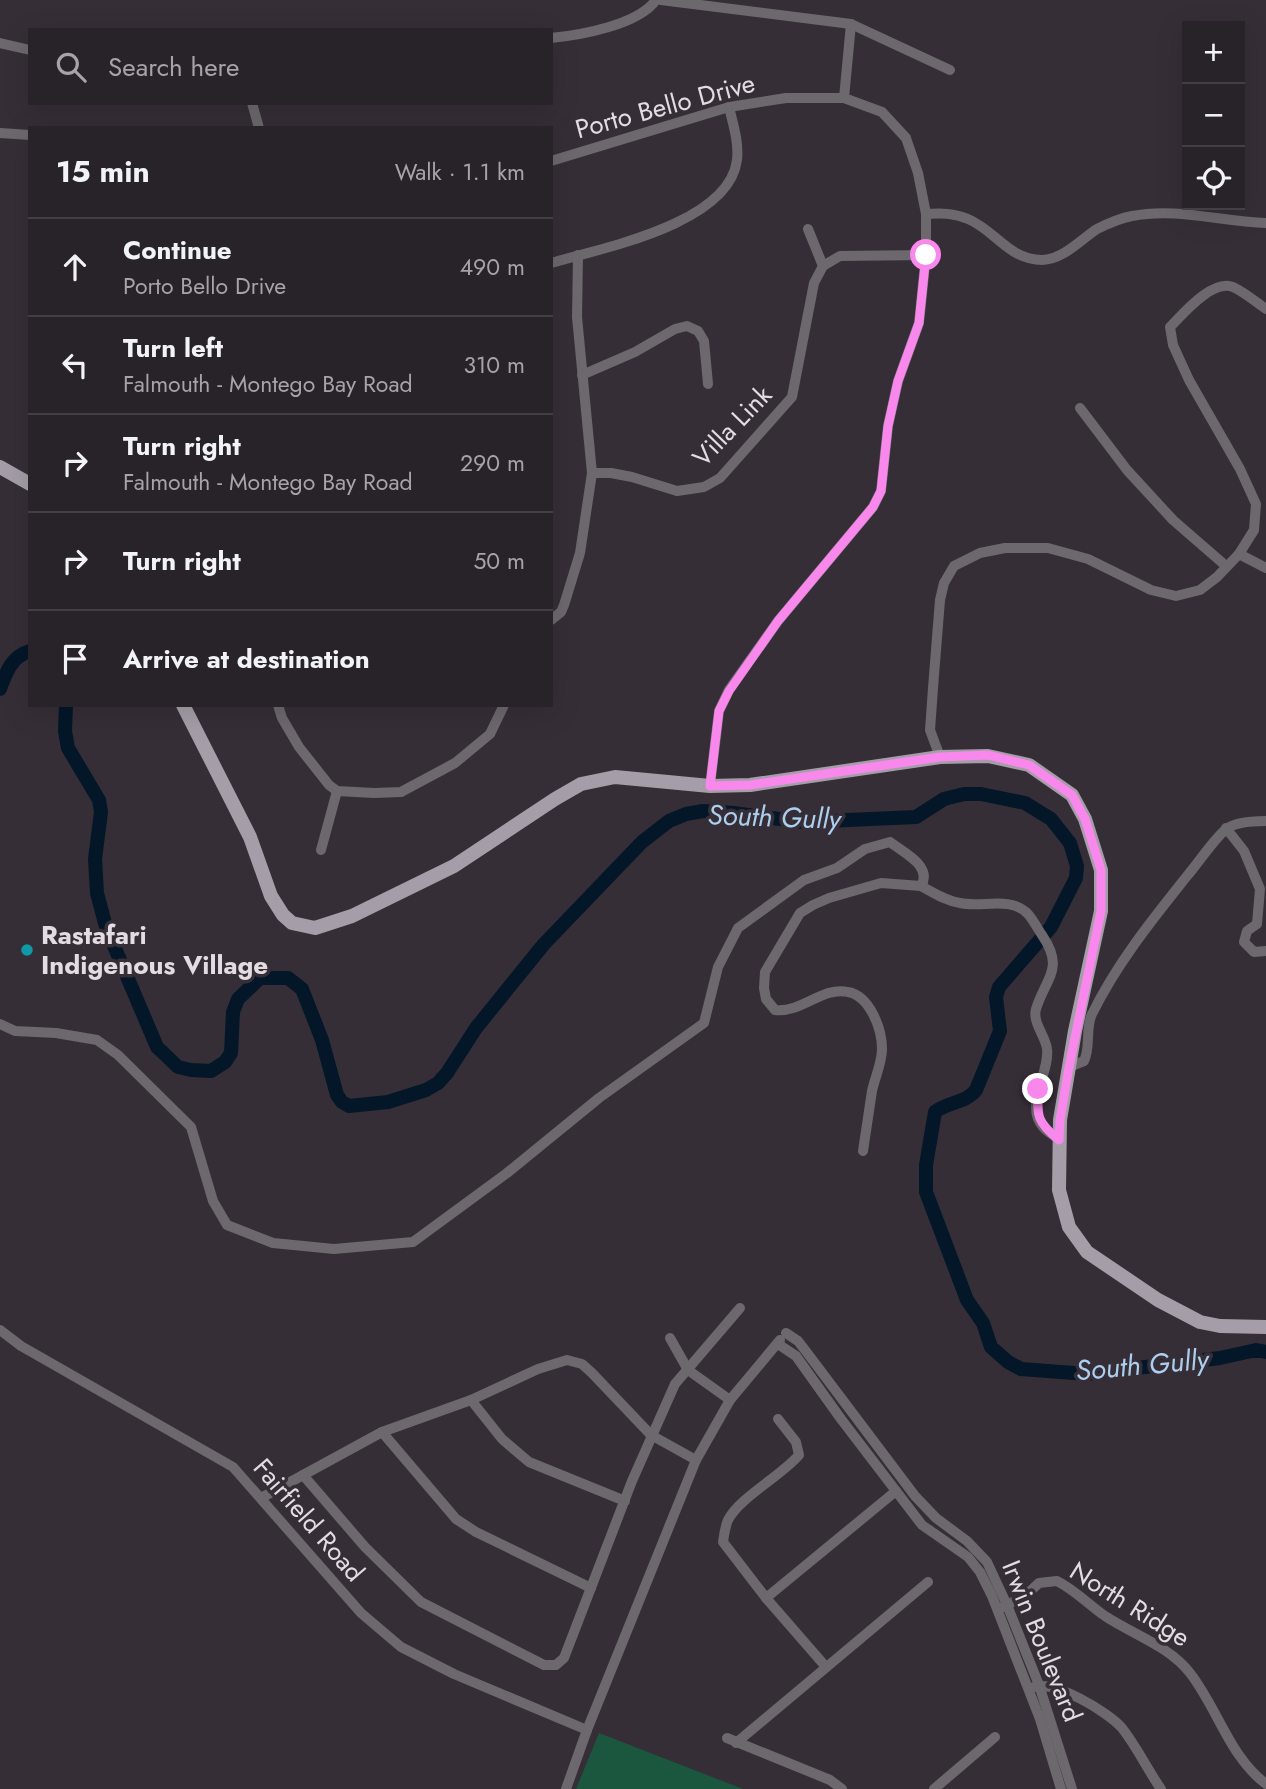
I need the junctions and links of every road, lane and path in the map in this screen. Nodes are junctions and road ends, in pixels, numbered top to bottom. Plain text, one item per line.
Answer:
1 (656, 0) edge
2 (661, 0) edge
3 (851, 24) junction
4 (553, 38) edge
5 (0, 44) edge
6 (28, 50) edge
7 (950, 70) dead end
8 (844, 98) junction
9 (253, 105) edge
10 (729, 107) junction
11 (258, 126) edge
12 (0, 134) edge
13 (28, 135) edge
14 (553, 160) edge
15 (926, 214) junction
16 (1266, 223) edge
17 (808, 229) dead end
18 (578, 255) junction
19 (926, 255) junction
20 (553, 262) edge
21 (823, 266) junction
22 (1266, 309) edge
23 (582, 375) junction
24 (708, 384) dead end
25 (1080, 408) dead end
26 (0, 467) edge
27 (592, 473) junction
28 (28, 483) edge
29 (1239, 554) junction
30 (1226, 566) junction
31 (1266, 568) edge
32 (553, 618) edge
33 (184, 707) edge
34 (279, 707) edge
35 (503, 707) edge
36 (940, 757) junction
37 (710, 786) junction
38 (337, 791) junction
39 (1266, 821) edge
40 (1226, 828) junction
41 (321, 850) dead end
42 (921, 886) junction
43 (1266, 951) edge
44 (0, 1024) edge
45 (1069, 1067) junction
46 (1059, 1140) junction
47 (863, 1151) dead end
48 (740, 1308) dead end
49 (1266, 1327) edge
50 (0, 1330) edge
51 (670, 1338) dead end
52 (778, 1344) junction
53 (688, 1370) junction
54 (471, 1400) junction
55 (730, 1400) junction
56 (846, 1416) junction
57 (778, 1419) dead end
58 (382, 1432) junction
59 (651, 1435) junction
60 (696, 1460) junction
61 (303, 1475) junction
62 (896, 1492) junction
63 (915, 1496) junction
64 (261, 1498) junction
65 (625, 1501) junction
66 (906, 1504) junction
67 (953, 1539) junction
68 (928, 1581) dead end
69 (592, 1588) junction
70 (766, 1598) junction
71 (1002, 1607) junction
72 (826, 1667) junction
73 (1033, 1687) junction
74 (587, 1730) junction
75 (995, 1737) dead end
76 (1266, 1784) edge
77 (566, 1789) edge
78 (842, 1789) edge
79 (933, 1789) edge
80 (1061, 1789) edge
81 (1072, 1789) edge
82 (1161, 1789) edge

1 - 4 street
2 - 3 street
3 - 7 street
3 - 8 street
5 - 6 street
8 - 10 street, Porto Bello Drive
8 - 15 street, Porto Bello Drive
9 - 11 street
10 - 14 street, Porto Bello Drive
10 - 18 street
12 - 13 street
15 - 16 street
15 - 19 street, Porto Bello Drive
17 - 21 street
18 - 20 street
18 - 23 street
19 - 21 street
19 - 37 street, Porto Bello Drive
21 - 27 street, Villa Link
22 - 29 street
23 - 24 street
23 - 27 street
25 - 30 street
26 - 28 main road
27 - 32 street
29 - 30 street
29 - 31 street
30 - 36 street
33 - 37 main road
34 - 38 street
35 - 38 street
36 - 37 main road
36 - 45 main road
38 - 41 street
39 - 40 street
40 - 43 street
40 - 45 street
42 - 44 street
42 - 46 street
42 - 47 street
45 - 46 main road
46 - 49 main road
48 - 53 street
50 - 64 street, Fairfield Road
51 - 53 street
52 - 55 street
52 - 56 street, Irwin Boulevard
52 - 56 street, Irwin Boulevard
53 - 55 street
53 - 59 street
54 - 58 street
54 - 59 street
54 - 65 street
55 - 60 street
56 - 62 street, Irwin Boulevard
56 - 63 street, Irwin Boulevard
57 - 70 street
58 - 61 street
58 - 69 street
59 - 60 street
59 - 65 street
60 - 74 street
61 - 64 street
61 - 69 street
62 - 66 street, Irwin Boulevard
62 - 70 street
63 - 66 street
63 - 67 street, Irwin Boulevard
64 - 74 street, Fairfield Road
65 - 69 street
66 - 67 street, Irwin Boulevard
67 - 71 street, Irwin Boulevard
68 - 72 street
70 - 72 street
71 - 73 street, Irwin Boulevard
71 - 76 street, North Ridge
72 - 78 street
73 - 80 street, Irwin Boulevard
73 - 81 street, Irwin Boulevard
73 - 82 street
74 - 77 street
75 - 79 street

